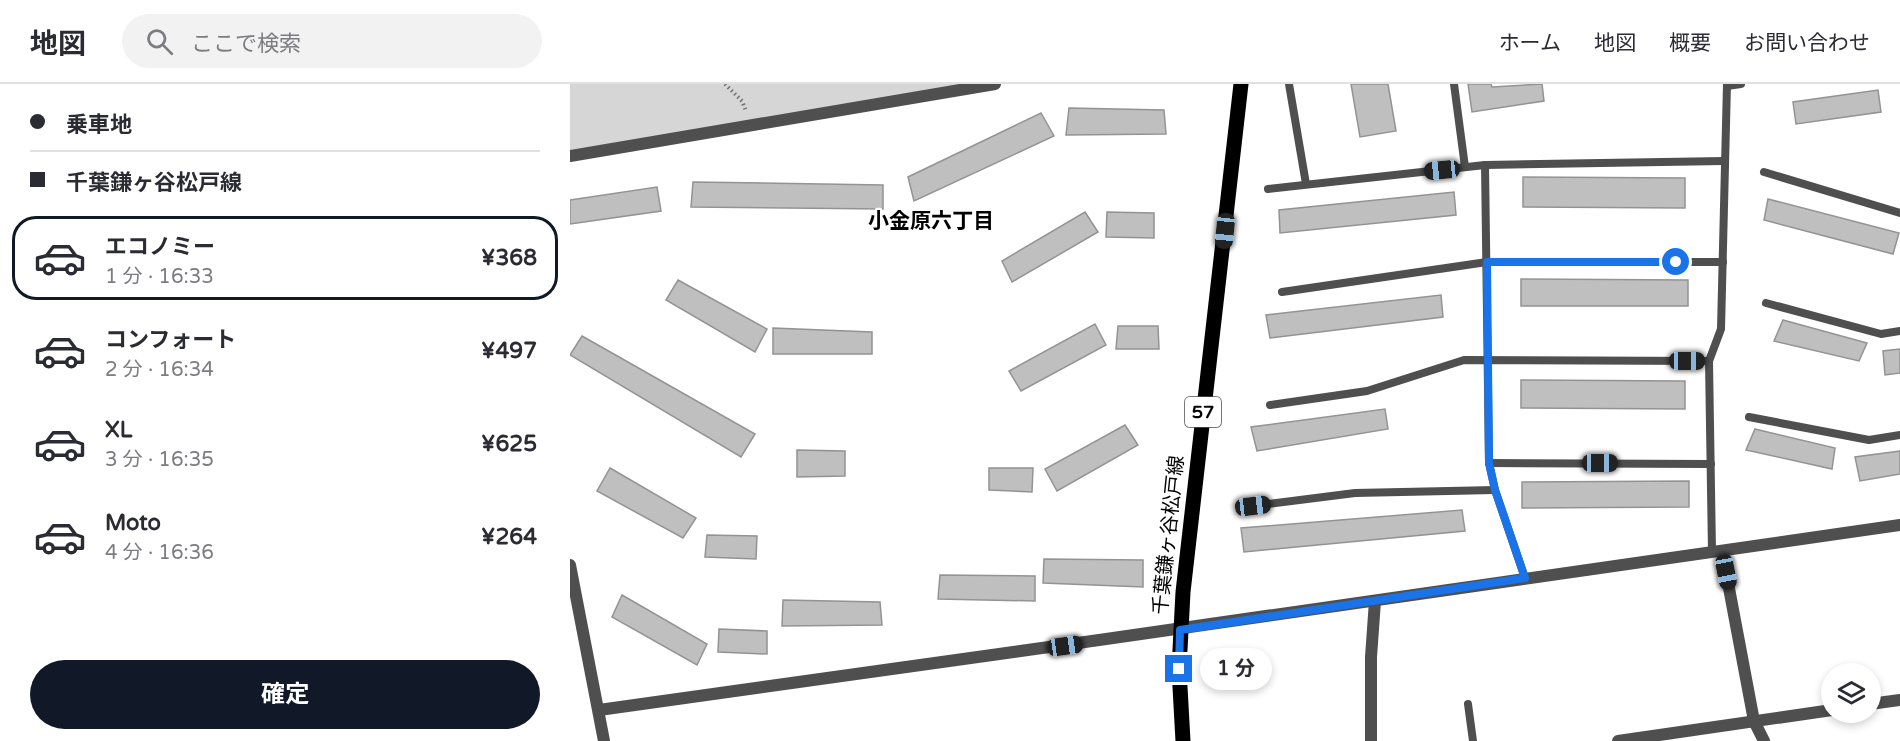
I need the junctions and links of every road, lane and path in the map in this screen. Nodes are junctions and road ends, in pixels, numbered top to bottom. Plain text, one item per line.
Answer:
1 (725, 84) edge
2 (995, 84) edge
3 (1241, 84) edge
4 (1289, 84) edge
5 (1454, 84) edge
6 (1741, 84) edge
7 (1727, 85) edge
8 (752, 125) junction
9 (570, 156) edge
10 (1724, 161) junction
11 (1485, 165) junction
12 (1465, 168) junction
13 (1764, 172) dead end
14 (1306, 184) junction
15 (1268, 189) dead end
16 (1900, 213) edge
17 (1487, 262) junction
18 (1723, 262) junction
19 (1282, 292) dead end
20 (1766, 303) dead end
21 (1900, 331) edge
22 (1486, 360) junction
23 (1709, 361) junction
24 (1270, 405) dead end
25 (1749, 417) dead end
26 (1900, 435) edge
27 (1489, 463) junction
28 (1711, 464) junction
29 (1495, 490) junction
30 (1253, 506) dead end
31 (1900, 525) edge
32 (1717, 551) junction
33 (570, 565) edge
34 (1525, 578) junction
35 (1375, 601) junction
36 (1180, 630) junction
37 (1900, 700) edge
38 (1881, 703) edge
39 (1468, 704) dead end
40 (599, 710) junction
41 (1821, 712) edge
42 (1754, 721) junction
43 (604, 741) edge
44 (1183, 741) edge
45 (1371, 741) edge
46 (1473, 741) edge
47 (1618, 741) edge
48 (1764, 741) edge

1 - 8 path
2 - 8 street
3 - 36 main road, 千葉鎌ヶ谷松戸線 / 57
4 - 14 lane
5 - 12 lane
6 - 7 lane
7 - 10 lane
8 - 9 street
10 - 11 lane
10 - 18 lane
11 - 12 lane
11 - 17 lane
12 - 14 lane
13 - 16 lane
14 - 15 lane
17 - 18 lane
17 - 19 lane
17 - 22 lane
18 - 23 lane
20 - 21 lane
22 - 23 lane
22 - 24 lane
22 - 27 lane
23 - 28 lane
25 - 26 lane
27 - 28 lane
27 - 29 lane
28 - 32 lane
29 - 30 lane
29 - 34 lane
31 - 32 street
32 - 34 street
32 - 42 street
33 - 40 street
34 - 35 street
35 - 36 street
35 - 45 street
36 - 40 street
36 - 44 main road, 千葉鎌ヶ谷松戸線 / 57
37 - 38 street
39 - 46 lane
40 - 43 street
41 - 42 street
42 - 47 street
42 - 48 street

